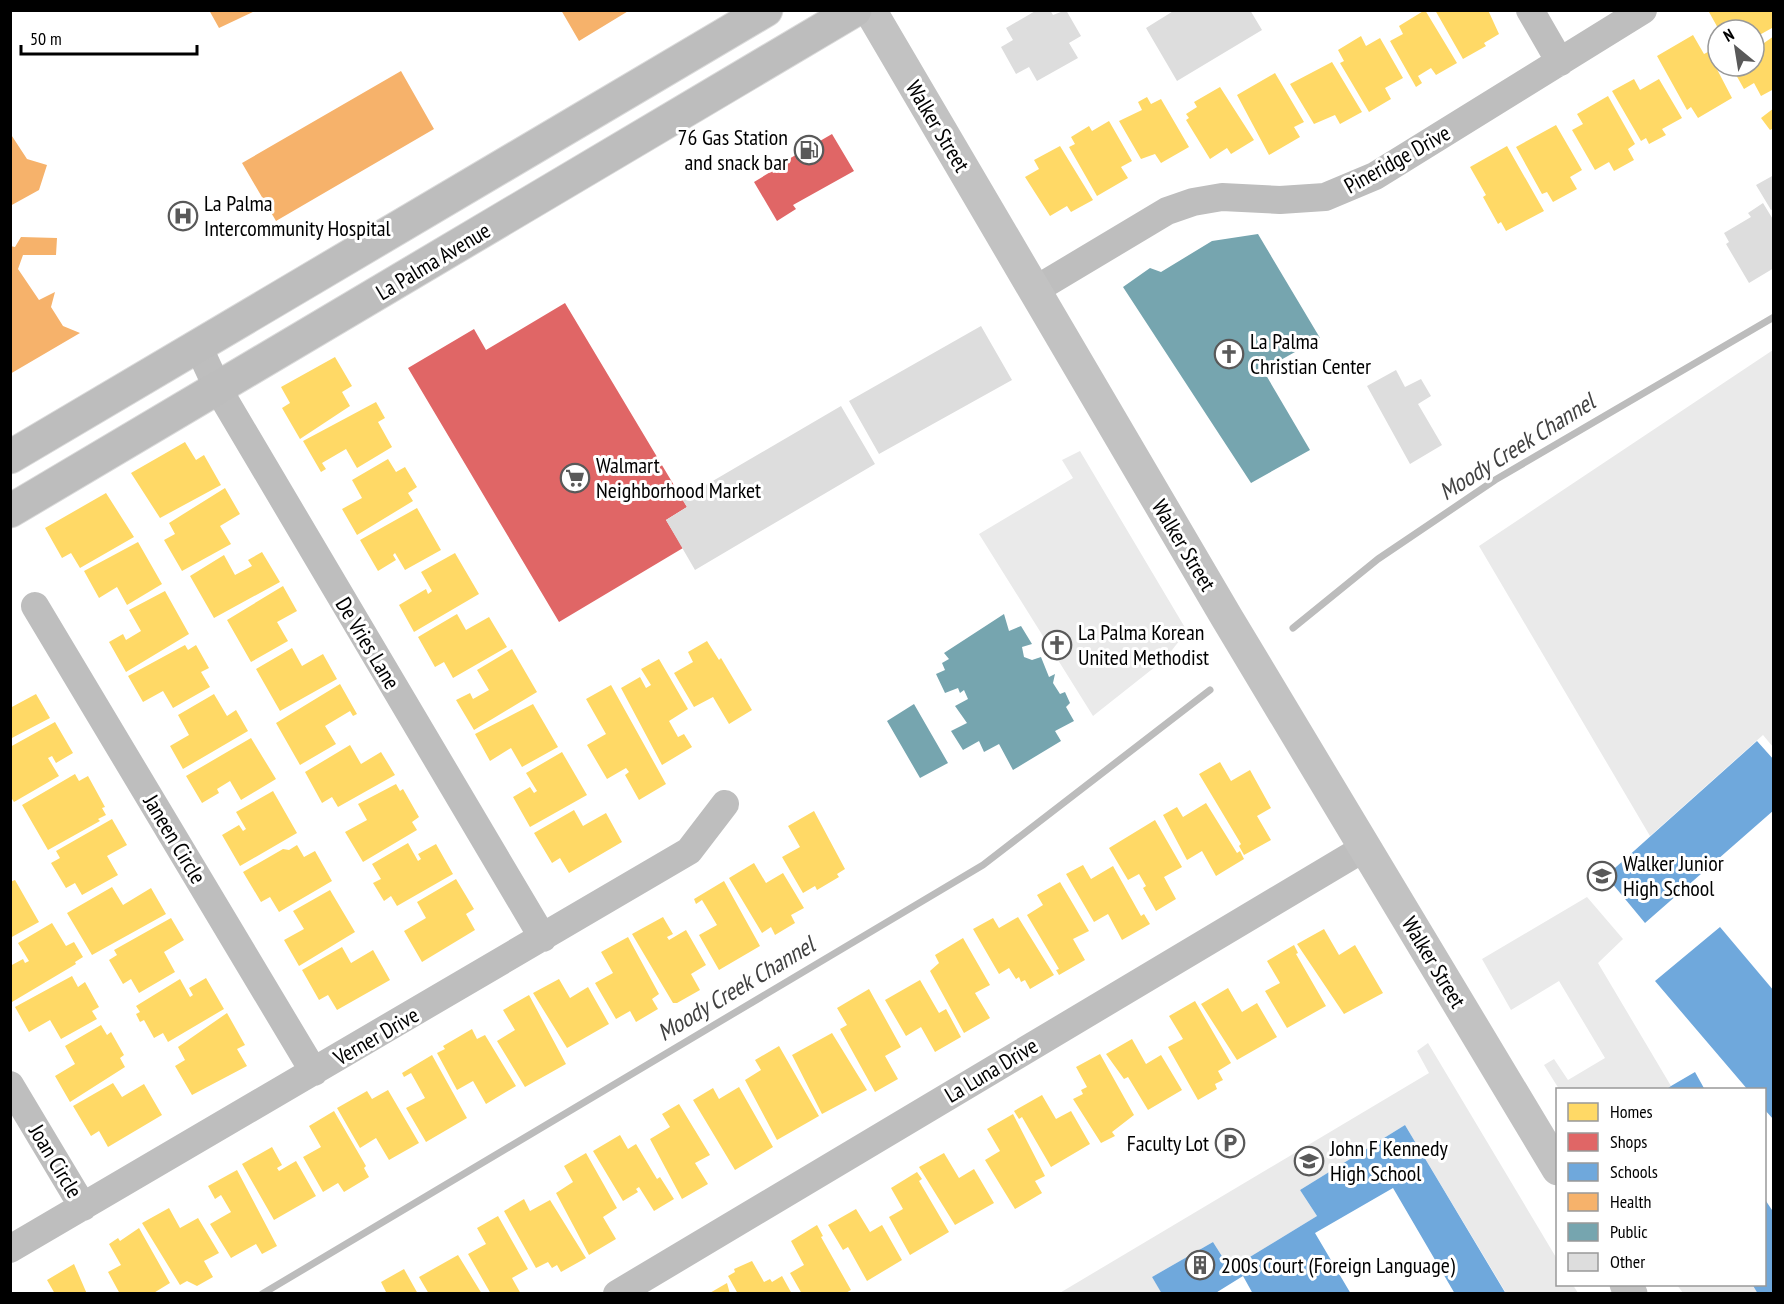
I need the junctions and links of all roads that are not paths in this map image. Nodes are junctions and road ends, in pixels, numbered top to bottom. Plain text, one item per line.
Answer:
1 (766, 10) edge
2 (855, 10) edge
3 (870, 10) edge
4 (1530, 10) edge
5 (1643, 10) edge
6 (1560, 62) junction
7 (1035, 290) junction
8 (198, 346) junction
9 (218, 389) junction
10 (10, 457) edge
11 (10, 511) edge
12 (35, 606) dead end
13 (725, 804) dead end
14 (1366, 847) junction
15 (543, 938) junction
16 (314, 1072) junction
17 (10, 1085) edge
18 (1556, 1167) edge
19 (83, 1207) junction
20 (10, 1250) edge
21 (616, 1293) edge

1 - 8 main road, La Palma Avenue
2 - 9 main road, La Palma Avenue
3 - 7 main road, Walker Street
4 - 6 street
5 - 6 street, Pineridge Drive
6 - 7 street, Pineridge Drive
7 - 14 main road, Walker Street
8 - 9 street, De Vries Lane
8 - 10 main road, La Palma Avenue
9 - 11 main road, La Palma Avenue
9 - 15 street, De Vries Lane
12 - 16 street, Janeen Circle
13 - 15 street, Verner Drive
14 - 18 main road, Walker Street
14 - 21 street, La Luna Drive
15 - 16 street, Verner Drive
16 - 19 street, Verner Drive
17 - 19 street, Joan Circle
19 - 20 street, Verner Drive

